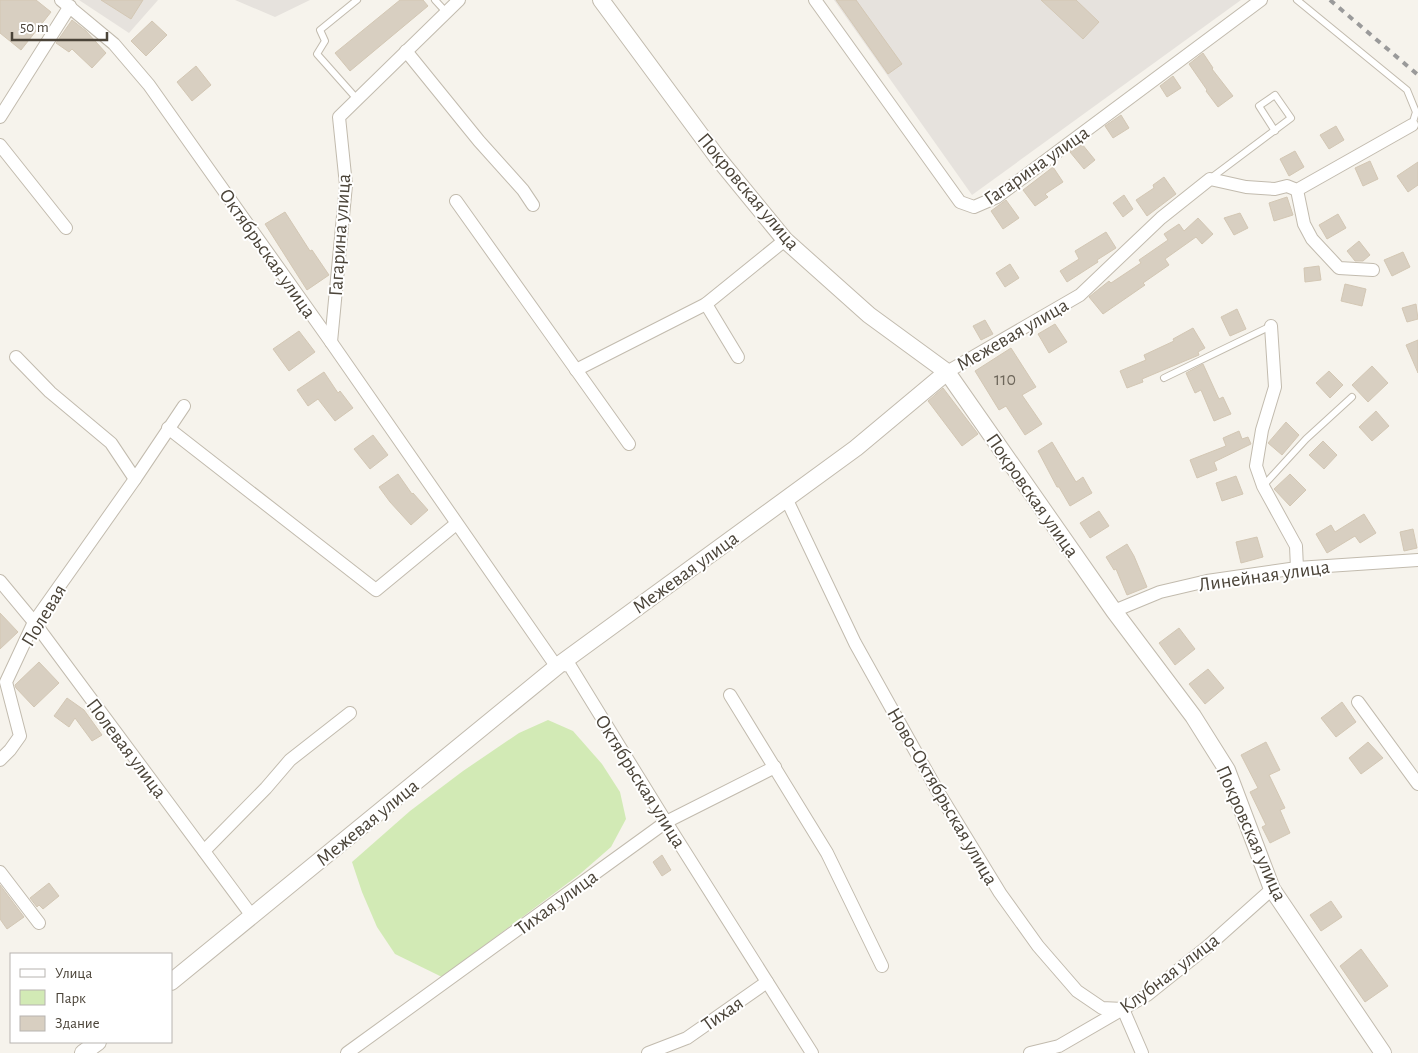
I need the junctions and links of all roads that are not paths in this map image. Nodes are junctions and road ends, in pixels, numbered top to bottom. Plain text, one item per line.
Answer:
1 (356, 0) edge
2 (436, 0) edge
3 (459, 0) edge
4 (600, 0) edge
5 (815, 0) edge
6 (1261, 0) edge
7 (1297, 0) edge
8 (66, 3) edge
9 (446, 12) junction
10 (406, 51) junction
11 (357, 99) junction
12 (1417, 112) edge
13 (0, 117) edge
14 (1412, 125) joint
15 (1274, 131) junction
16 (0, 145) edge
17 (1210, 179) junction
18 (1297, 190) junction
19 (456, 201) dead end
20 (533, 205) dead end
21 (66, 228) dead end
22 (785, 240) junction
23 (1373, 270) dead end
24 (706, 304) junction
25 (1271, 326) joint
26 (331, 342) junction
27 (16, 357) dead end
28 (738, 357) dead end
29 (576, 370) junction
30 (947, 372) junction
31 (1164, 378) dead end
32 (1352, 397) dead end
33 (184, 406) dead end
34 (168, 428) junction
35 (629, 444) dead end
36 (135, 479) junction
37 (1263, 486) junction
38 (786, 498) junction
39 (456, 524) junction
40 (1418, 560) edge
41 (1297, 568) junction
42 (0, 581) edge
43 (1114, 611) junction
44 (34, 622) junction
45 (560, 664) junction
46 (730, 695) dead end
47 (1358, 702) dead end
48 (350, 713) dead end
49 (0, 760) edge
50 (775, 767) junction
51 (1418, 784) edge
52 (666, 822) junction
53 (204, 851) junction
54 (0, 872) edge
55 (1272, 889) junction
56 (252, 916) junction
57 (39, 923) dead end
58 (882, 966) dead end
59 (172, 981) edge
60 (767, 982) junction
61 (1123, 1009) junction
62 (347, 1053) edge
63 (648, 1053) edge
64 (812, 1053) edge
65 (1030, 1053) edge
66 (1142, 1053) edge
67 (1382, 1053) edge

1 - 11 lane
2 - 9 lane
3 - 9 street, Гагарина улица
4 - 22 street, Покровская улица
5 - 6 street, Гагарина улица
7 - 12 lane
8 - 13 street
8 - 26 street, Октябрьская улица
9 - 10 street, Гагарина улица
10 - 11 street, Гагарина улица
10 - 20 street
11 - 26 street, Гагарина улица
12 - 14 lane
14 - 18 street
15 - 15 lane, Межевая улица
15 - 17 lane, Межевая улица
16 - 21 street
17 - 18 street
17 - 30 street, Межевая улица
18 - 23 street
19 - 29 street
22 - 24 street
22 - 30 street, Покровская улица
24 - 28 street
24 - 29 street
25 - 31 lane
25 - 37 street
26 - 39 street, Октябрьская улица
27 - 36 street
29 - 35 street
30 - 38 street, Межевая улица
30 - 43 street, Покровская улица
32 - 37 lane
33 - 34 street, Полевая
34 - 36 street, Полевая
34 - 39 street
36 - 44 street, Полевая
37 - 41 street
38 - 45 street, Межевая улица
38 - 61 street, Ново-Октябрьская улица
39 - 45 street, Октябрьская улица
40 - 41 street, Линейная улица
41 - 43 street, Линейная улица
42 - 44 street, Полевая улица
43 - 55 street, Покровская улица
44 - 49 street, Полевая
44 - 53 street, Полевая улица
45 - 52 street, Октябрьская улица
45 - 56 street, Межевая улица
46 - 50 street
47 - 51 street
48 - 53 street
50 - 52 street, Тихая улица
50 - 58 street
52 - 60 street, Октябрьская улица
52 - 62 street, Тихая улица
53 - 56 street, Полевая улица
54 - 57 street
55 - 61 street, Клубная улица
55 - 67 street, Покровская улица
56 - 59 street, Межевая улица
60 - 63 street, Тихая
60 - 64 street, Октябрьская улица
61 - 65 street, Клубная улица
61 - 66 street

